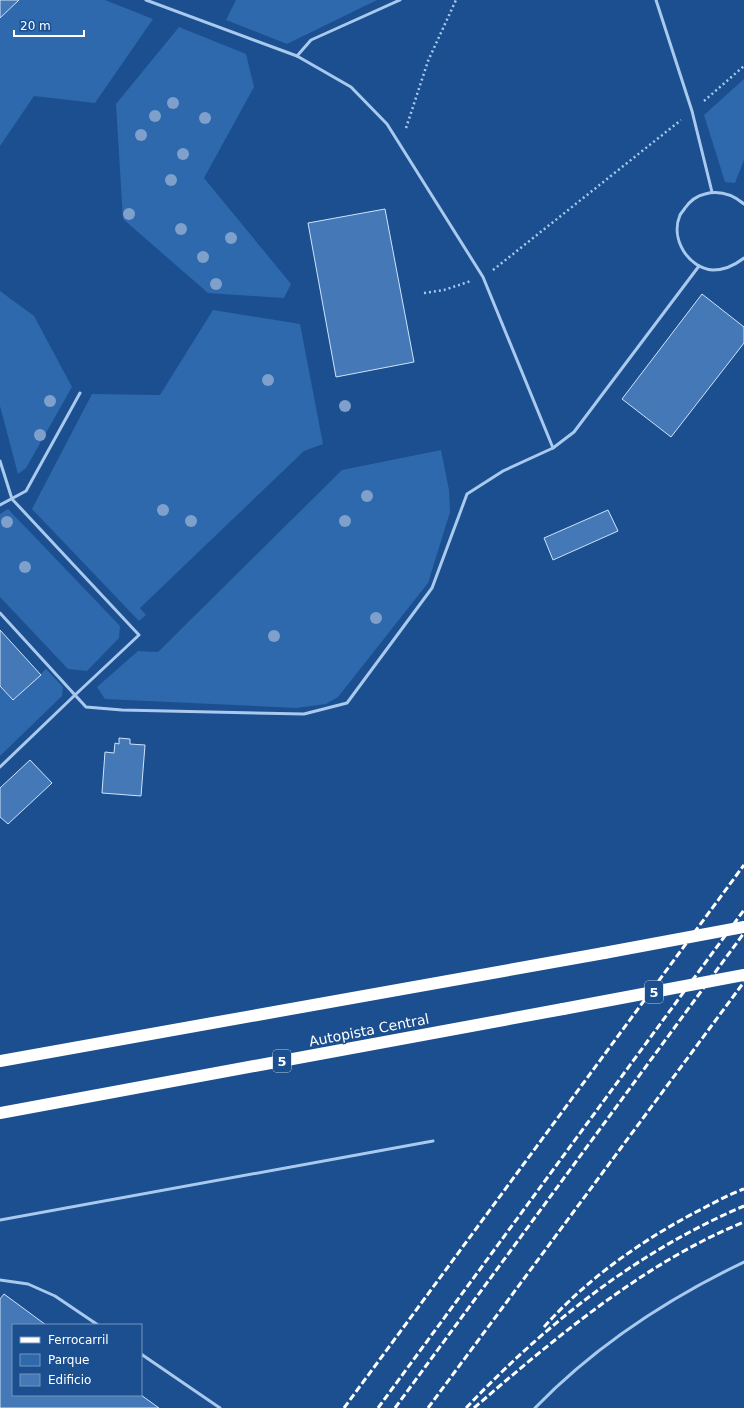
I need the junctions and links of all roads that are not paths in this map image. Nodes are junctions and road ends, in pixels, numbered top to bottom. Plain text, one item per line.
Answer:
1 (146, 0) edge
2 (400, 0) edge
3 (656, 0) edge
4 (297, 56) junction
5 (712, 192) junction
6 (744, 204) edge
7 (744, 258) edge
8 (699, 266) junction
9 (80, 393) dead end
10 (553, 448) junction
11 (0, 461) edge
12 (12, 499) junction
13 (0, 505) edge
14 (0, 613) edge
15 (75, 695) junction
16 (0, 766) edge
17 (744, 927) edge
18 (744, 975) edge
19 (0, 1061) edge
20 (0, 1113) edge
21 (433, 1141) dead end
22 (0, 1220) edge
23 (744, 1262) edge
24 (0, 1280) edge
25 (97, 1324) edge
26 (142, 1355) edge
27 (220, 1408) edge
28 (535, 1408) edge

1 - 4 lane
2 - 4 lane
3 - 5 lane
4 - 10 lane
5 - 6 lane
5 - 8 lane
7 - 8 lane
8 - 10 lane
9 - 12 lane
10 - 15 lane
11 - 12 lane
12 - 13 lane
12 - 15 lane
14 - 15 lane
15 - 16 lane
17 - 19 highway, bridge
18 - 20 highway, Autopista Central / 5, bridge
21 - 22 lane
23 - 28 lane
24 - 25 lane
26 - 27 lane

